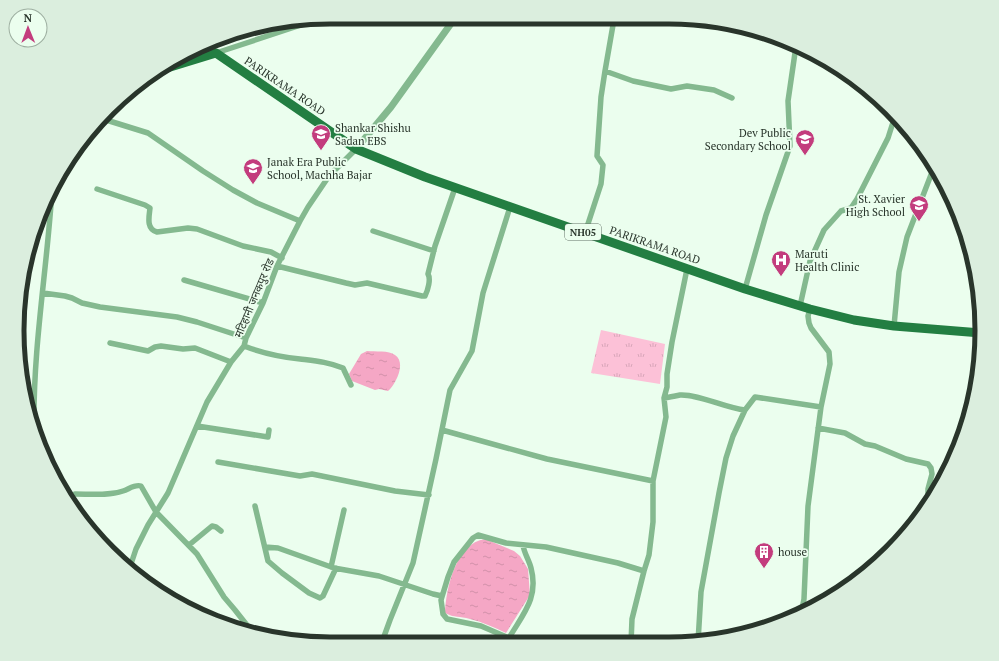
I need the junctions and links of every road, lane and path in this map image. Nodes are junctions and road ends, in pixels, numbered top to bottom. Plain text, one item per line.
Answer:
1 (451, 24) edge
2 (612, 24) edge
3 (297, 26) edge
4 (209, 49) edge
5 (795, 52) edge
6 (216, 53) junction
7 (177, 65) edge
8 (605, 70) junction
9 (732, 98) dead end
10 (108, 120) edge
11 (893, 122) edge
12 (356, 149) junction
13 (932, 173) edge
14 (455, 188) junction
15 (97, 189) dead end
16 (51, 206) edge
17 (510, 207) junction
18 (300, 221) junction
19 (373, 231) dead end
20 (586, 233) junction
21 (434, 251) junction
22 (282, 258) junction
23 (277, 266) junction
24 (687, 269) junction
25 (184, 280) dead end
26 (745, 289) junction
27 (43, 293) junction
28 (264, 303) junction
29 (800, 306) junction
30 (810, 309) junction
31 (894, 326) junction
32 (975, 333) edge
33 (246, 338) junction
34 (110, 343) dead end
35 (244, 346) junction
36 (231, 362) junction
37 (351, 385) dead end
38 (664, 398) junction
39 (821, 407) junction
40 (745, 410) junction
41 (34, 411) edge
42 (197, 426) junction
43 (818, 428) junction
44 (269, 430) dead end
45 (442, 430) junction
46 (218, 462) dead end
47 (653, 481) junction
48 (928, 493) edge
49 (75, 494) dead end
50 (429, 495) junction
51 (255, 506) dead end
52 (344, 510) dead end
53 (156, 512) junction
54 (221, 531) dead end
55 (189, 545) junction
56 (523, 545) junction
57 (265, 547) junction
58 (131, 564) edge
59 (334, 568) junction
60 (644, 571) junction
61 (404, 584) junction
62 (442, 596) junction
63 (803, 606) edge
64 (248, 626) edge
65 (699, 635) edge
66 (384, 637) edge
67 (507, 637) edge
68 (510, 637) edge
69 (631, 637) edge

1 - 12 street
2 - 8 street
3 - 6 street
4 - 6 street, NH05
5 - 26 street
6 - 7 main road
6 - 12 main road, PARIKRAMA ROAD / NH05
8 - 9 street
8 - 20 street
10 - 18 street
11 - 29 street
12 - 14 main road, PARIKRAMA ROAD / NH05
12 - 18 street, मटिहानी जनकपुर रोड
13 - 31 street
14 - 17 main road, PARIKRAMA ROAD / NH05
14 - 21 street
15 - 22 street
16 - 27 street
17 - 20 main road, PARIKRAMA ROAD / NH05
17 - 45 street
18 - 22 street, मटिहानी जनकपुर रोड
19 - 21 street
20 - 24 main road, PARIKRAMA ROAD / NH05
21 - 23 street
22 - 23 street, मटिहानी जनकपुर रोड
23 - 28 street, मटिहानी जनकपुर रोड
24 - 26 main road, PARIKRAMA ROAD / NH05
24 - 38 street
25 - 28 street
26 - 29 main road, PARIKRAMA ROAD / NH05
27 - 33 street
27 - 41 street
28 - 33 street, मटिहानी जनकपुर रोड
29 - 30 main road, PARIKRAMA ROAD / NH05
30 - 31 main road, PARIKRAMA ROAD / NH05
30 - 39 street
31 - 32 main road, PARIKRAMA ROAD / NH05
33 - 35 street, मटिहानी जनकपुर रोड
34 - 36 street
35 - 36 street, मटिहानी जनकपुर रोड
35 - 37 street
36 - 42 street, मटिहानी जनकपुर रोड
38 - 40 street
38 - 47 street
39 - 40 street
39 - 43 street
40 - 65 street
42 - 44 street
42 - 53 street, मटिहानी जनकपुर रोड
43 - 48 street
43 - 63 street
45 - 47 street
45 - 50 street
46 - 50 street
47 - 60 street
49 - 53 street
50 - 61 street
51 - 57 street
52 - 59 street
53 - 55 street
53 - 58 street, मटिहानी जनकपुर रोड
54 - 55 street
55 - 64 street
56 - 60 street
56 - 62 street
56 - 68 street
57 - 59 street
57 - 59 street
59 - 61 street
60 - 69 street
61 - 62 street
61 - 66 street
62 - 67 street

